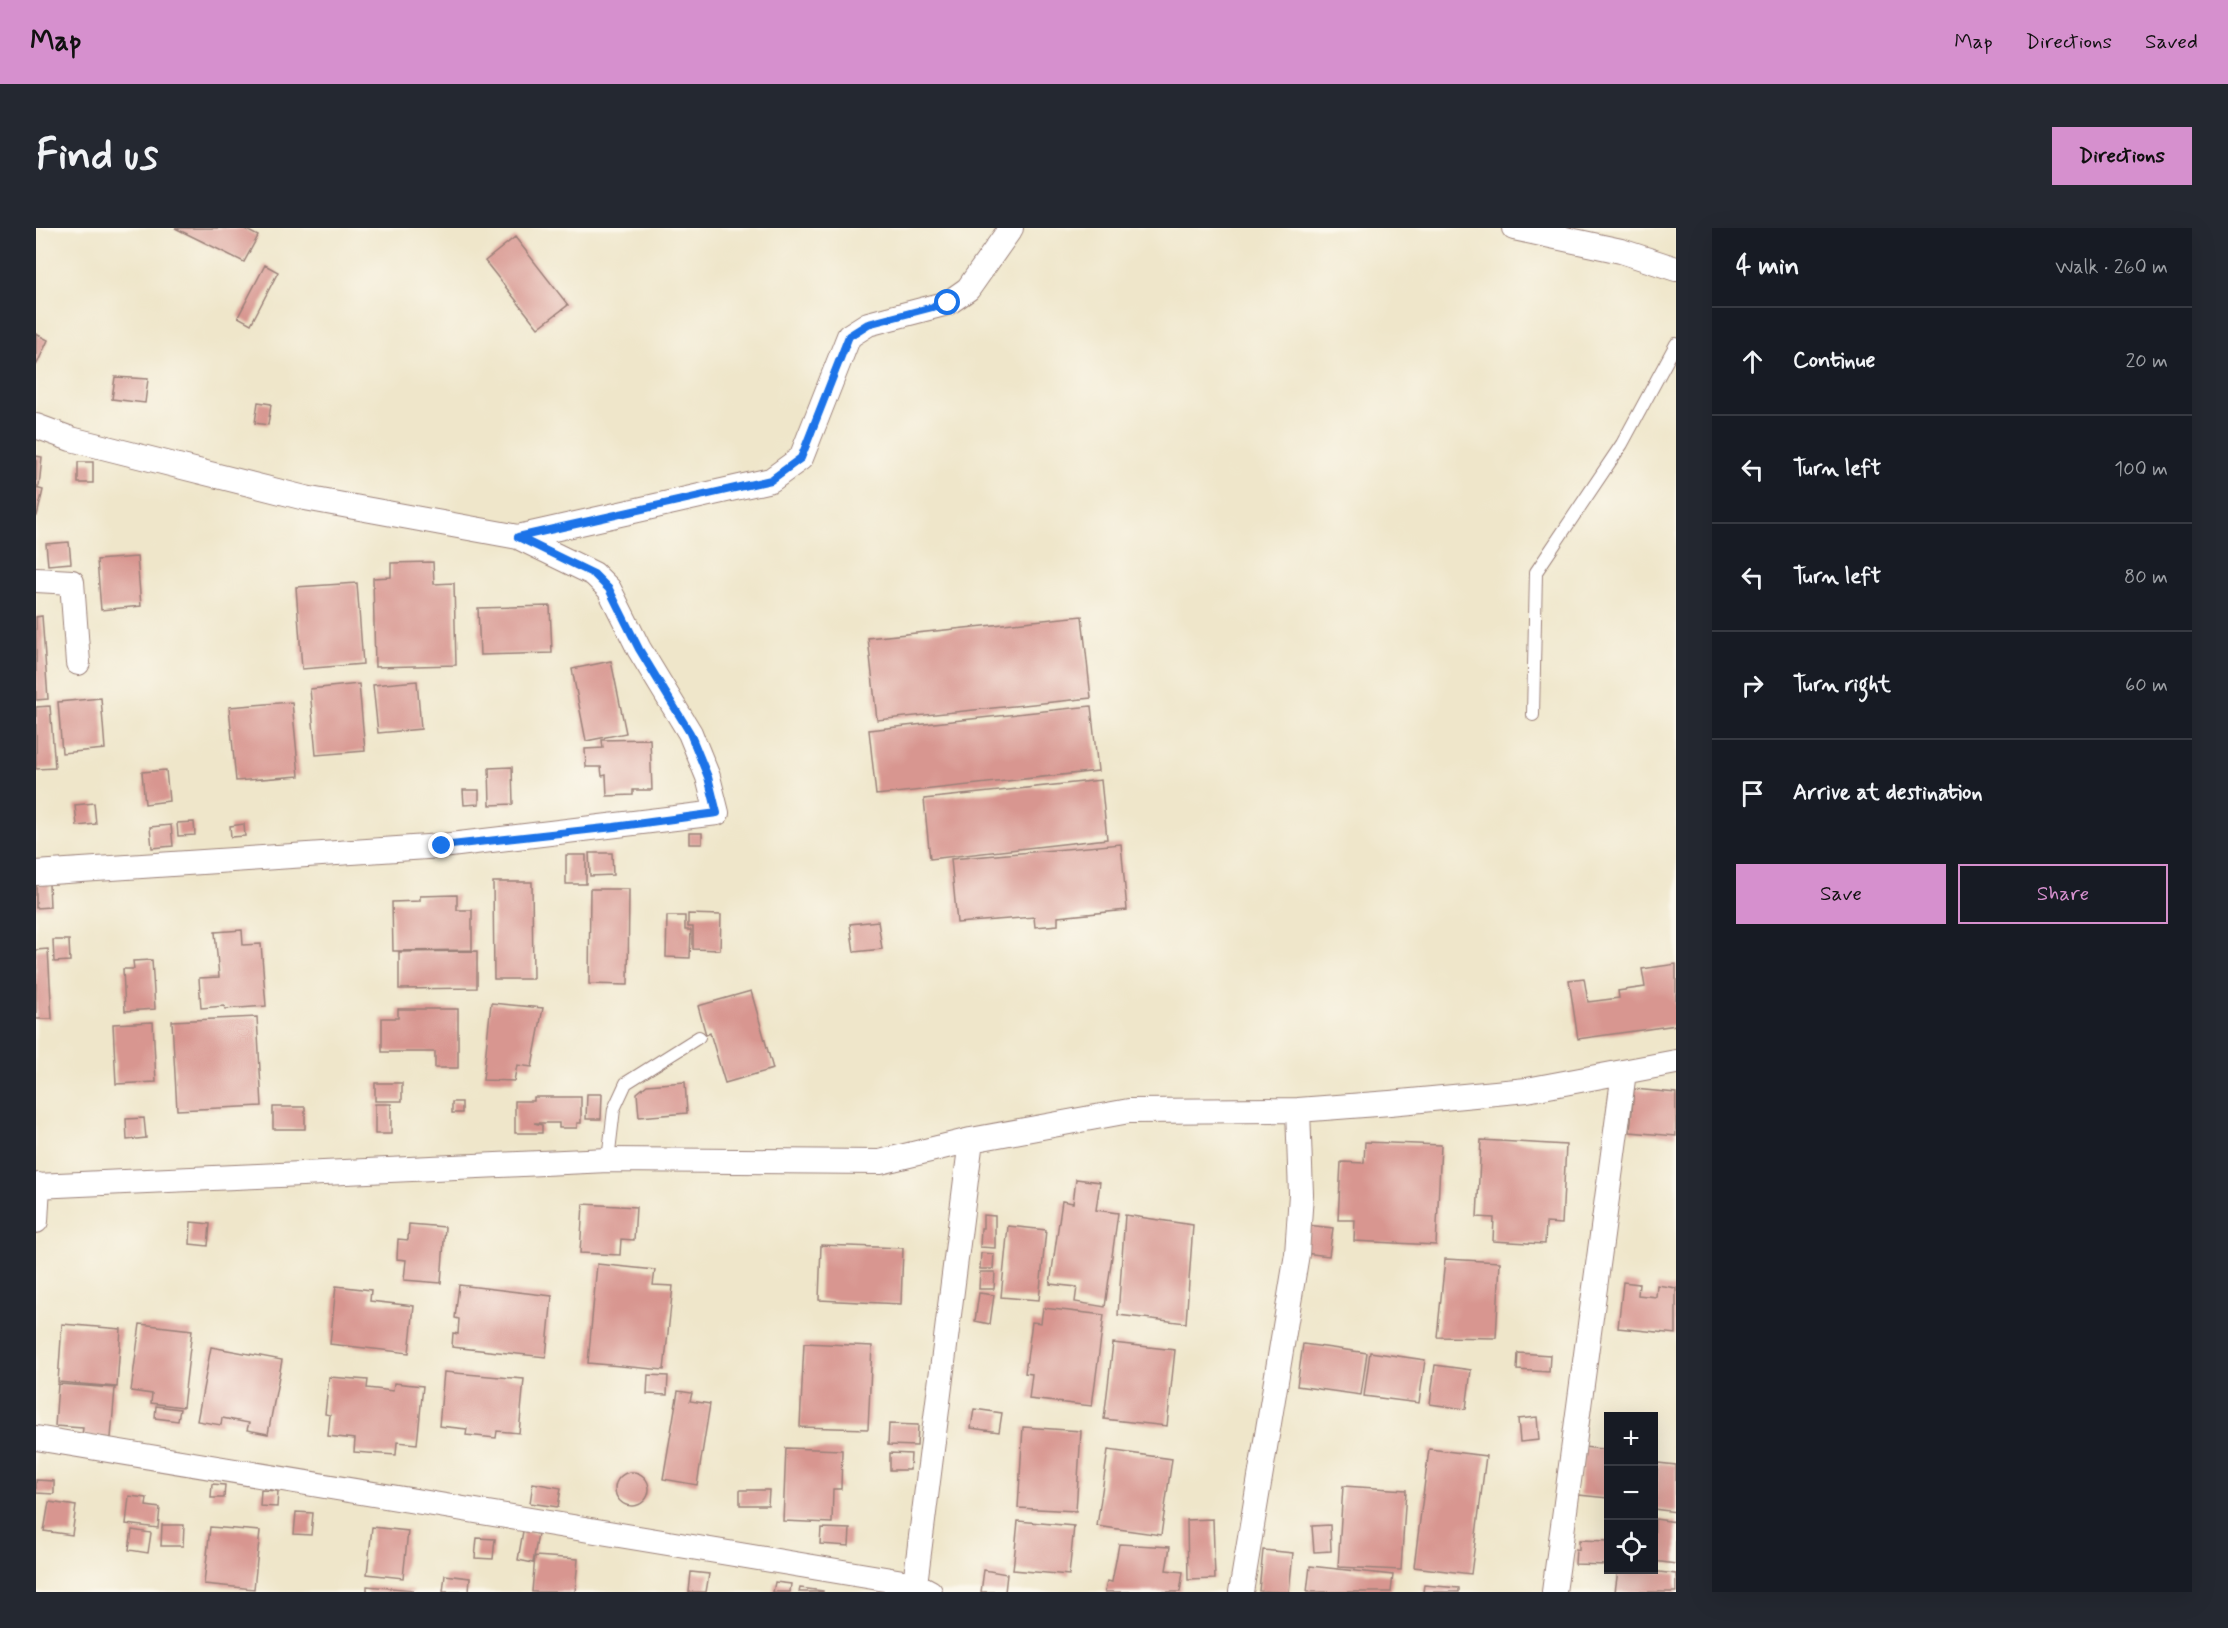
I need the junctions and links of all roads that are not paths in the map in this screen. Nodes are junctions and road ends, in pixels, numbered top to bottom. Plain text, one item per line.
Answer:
1 (1011, 228) edge
2 (1514, 228) edge
3 (1676, 268) edge
4 (1676, 344) edge
5 (36, 426) edge
6 (518, 537) junction
7 (36, 580) edge
8 (78, 663) dead end
9 (1533, 715) dead end
10 (36, 873) edge
11 (699, 1037) dead end
12 (1676, 1062) edge
13 (1624, 1072) junction
14 (1298, 1110) junction
15 (971, 1140) junction
16 (608, 1160) junction
17 (37, 1185) edge
18 (36, 1221) edge
19 (36, 1438) edge
20 (920, 1589) edge
21 (1242, 1592) edge
22 (1554, 1592) edge

1 - 6 street
2 - 3 street
4 - 9 lane
5 - 6 street
6 - 10 street
7 - 8 street
11 - 16 lane
12 - 13 street
13 - 14 street
13 - 22 street
14 - 15 street
14 - 21 street
15 - 16 street
15 - 20 street
16 - 17 street
17 - 18 street
19 - 20 street

